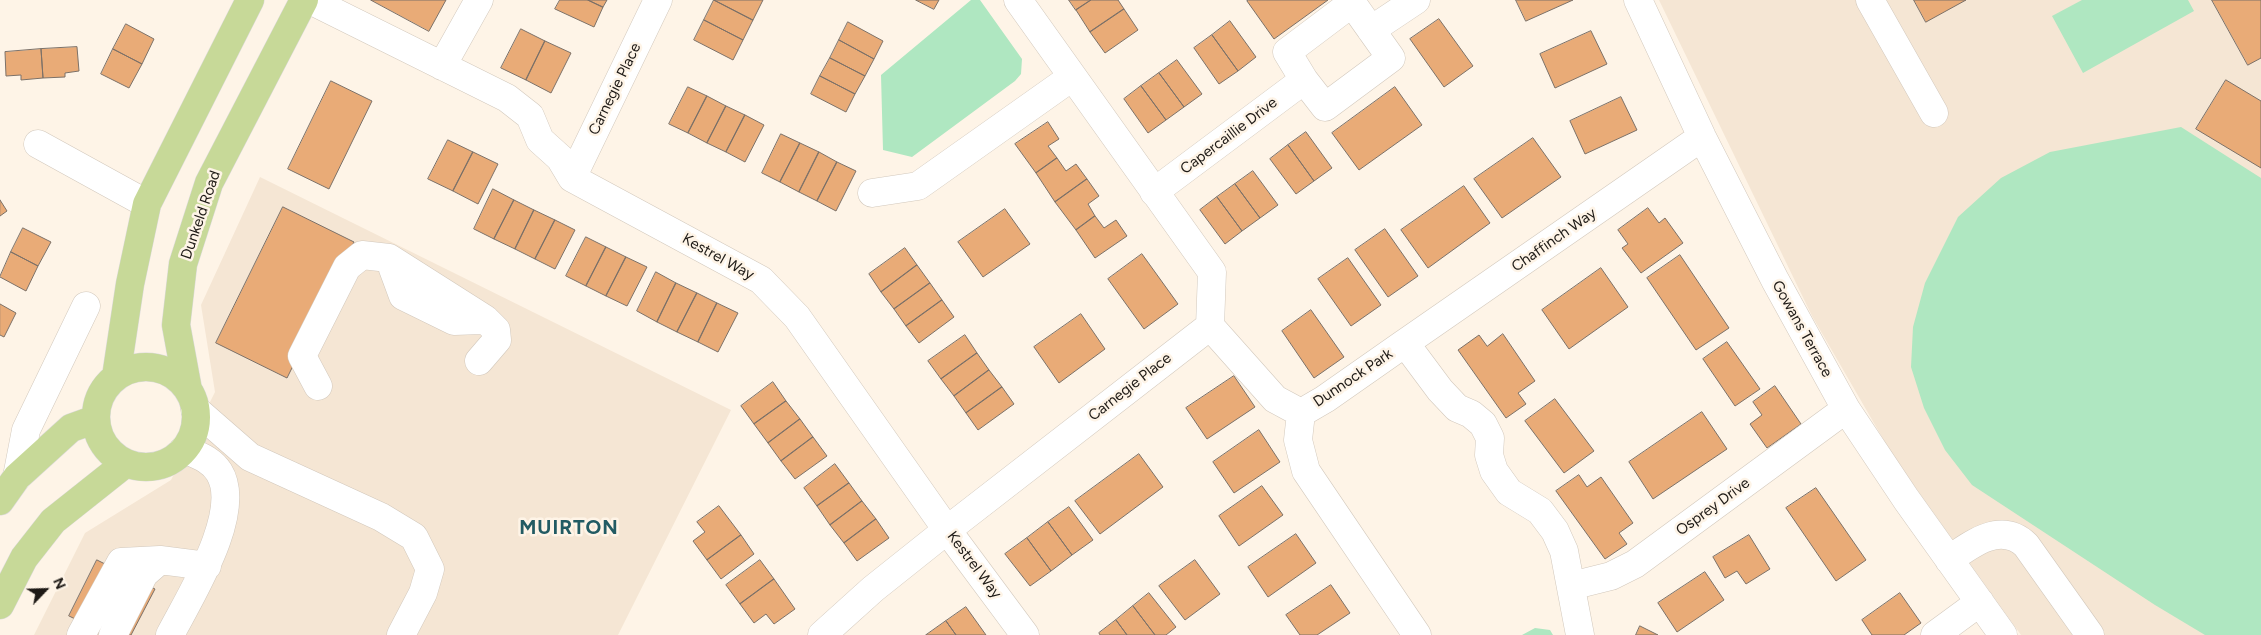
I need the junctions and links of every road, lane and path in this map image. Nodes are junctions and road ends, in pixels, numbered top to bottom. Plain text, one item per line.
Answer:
1 (250, 0) edge
2 (304, 0) edge
3 (310, 0) edge
4 (479, 0) edge
5 (658, 0) edge
6 (1018, 0) edge
7 (1416, 0) edge
8 (1870, 0) edge
9 (1646, 3) edge
10 (1371, 30) junction
11 (442, 66) junction
12 (1072, 76) junction
13 (1304, 80) junction
14 (1934, 113) dead end
15 (1702, 137) junction
16 (38, 144) dead end
17 (572, 178) junction
18 (872, 192) dead end
19 (1154, 192) junction
20 (147, 204) junction
21 (86, 306) dead end
22 (1210, 326) junction
23 (1405, 343) junction
24 (479, 361) dead end
25 (116, 377) junction
26 (318, 386) dead end
27 (191, 399) junction
28 (1846, 409) junction
29 (1302, 413) junction
30 (96, 419) junction
31 (184, 449) junction
32 (126, 463) junction
33 (18, 476) junction
34 (0, 502) edge
35 (947, 530) junction
36 (210, 558) junction
37 (160, 560) junction
38 (1949, 560) junction
39 (1571, 586) junction
40 (1980, 602) junction
41 (0, 605) edge
42 (81, 635) edge
43 (113, 635) edge
44 (170, 635) edge
45 (401, 635) edge
46 (822, 635) edge
47 (1025, 635) edge
48 (1417, 635) edge
49 (1580, 635) edge
50 (1935, 635) edge
51 (2003, 635) edge
52 (2090, 635) edge

1 - 20 main road
2 - 27 main road, Dunkeld Road
3 - 11 street, Kestrel Way
4 - 11 street
5 - 17 street, Carnegie Place
6 - 12 street
7 - 10 street
8 - 14 street
9 - 15 street, Gowans Terrace
10 - 13 street
10 - 13 street
11 - 17 street, Kestrel Way
12 - 18 street
12 - 19 street
13 - 19 street, Capercaillie Drive
15 - 23 street, Chaffinch Way
15 - 28 street, Gowans Terrace
16 - 20 street
17 - 35 street, Kestrel Way
19 - 22 street
20 - 25 main road
21 - 33 street
22 - 29 street, Dunnock Park
22 - 35 street, Carnegie Place
23 - 29 street, Dunnock Park
23 - 39 street, Dunnock Park
24 - 26 street
25 - 27 main road
25 - 30 main road
27 - 31 main road
27 - 45 street
28 - 38 street, Gowans Terrace
28 - 39 street, Osprey Drive
29 - 48 street, Dunnock Park
30 - 32 main road
30 - 33 main road
31 - 32 main road
31 - 36 street
32 - 41 main road
33 - 34 main road
35 - 46 street, Carnegie Place
35 - 47 street, Kestrel Way
36 - 37 street
36 - 44 street
37 - 42 street
37 - 43 street
38 - 40 street, Gowans Terrace
38 - 52 street
39 - 49 street, Dunnock Park
40 - 50 street
40 - 51 street, Gowans Terrace

